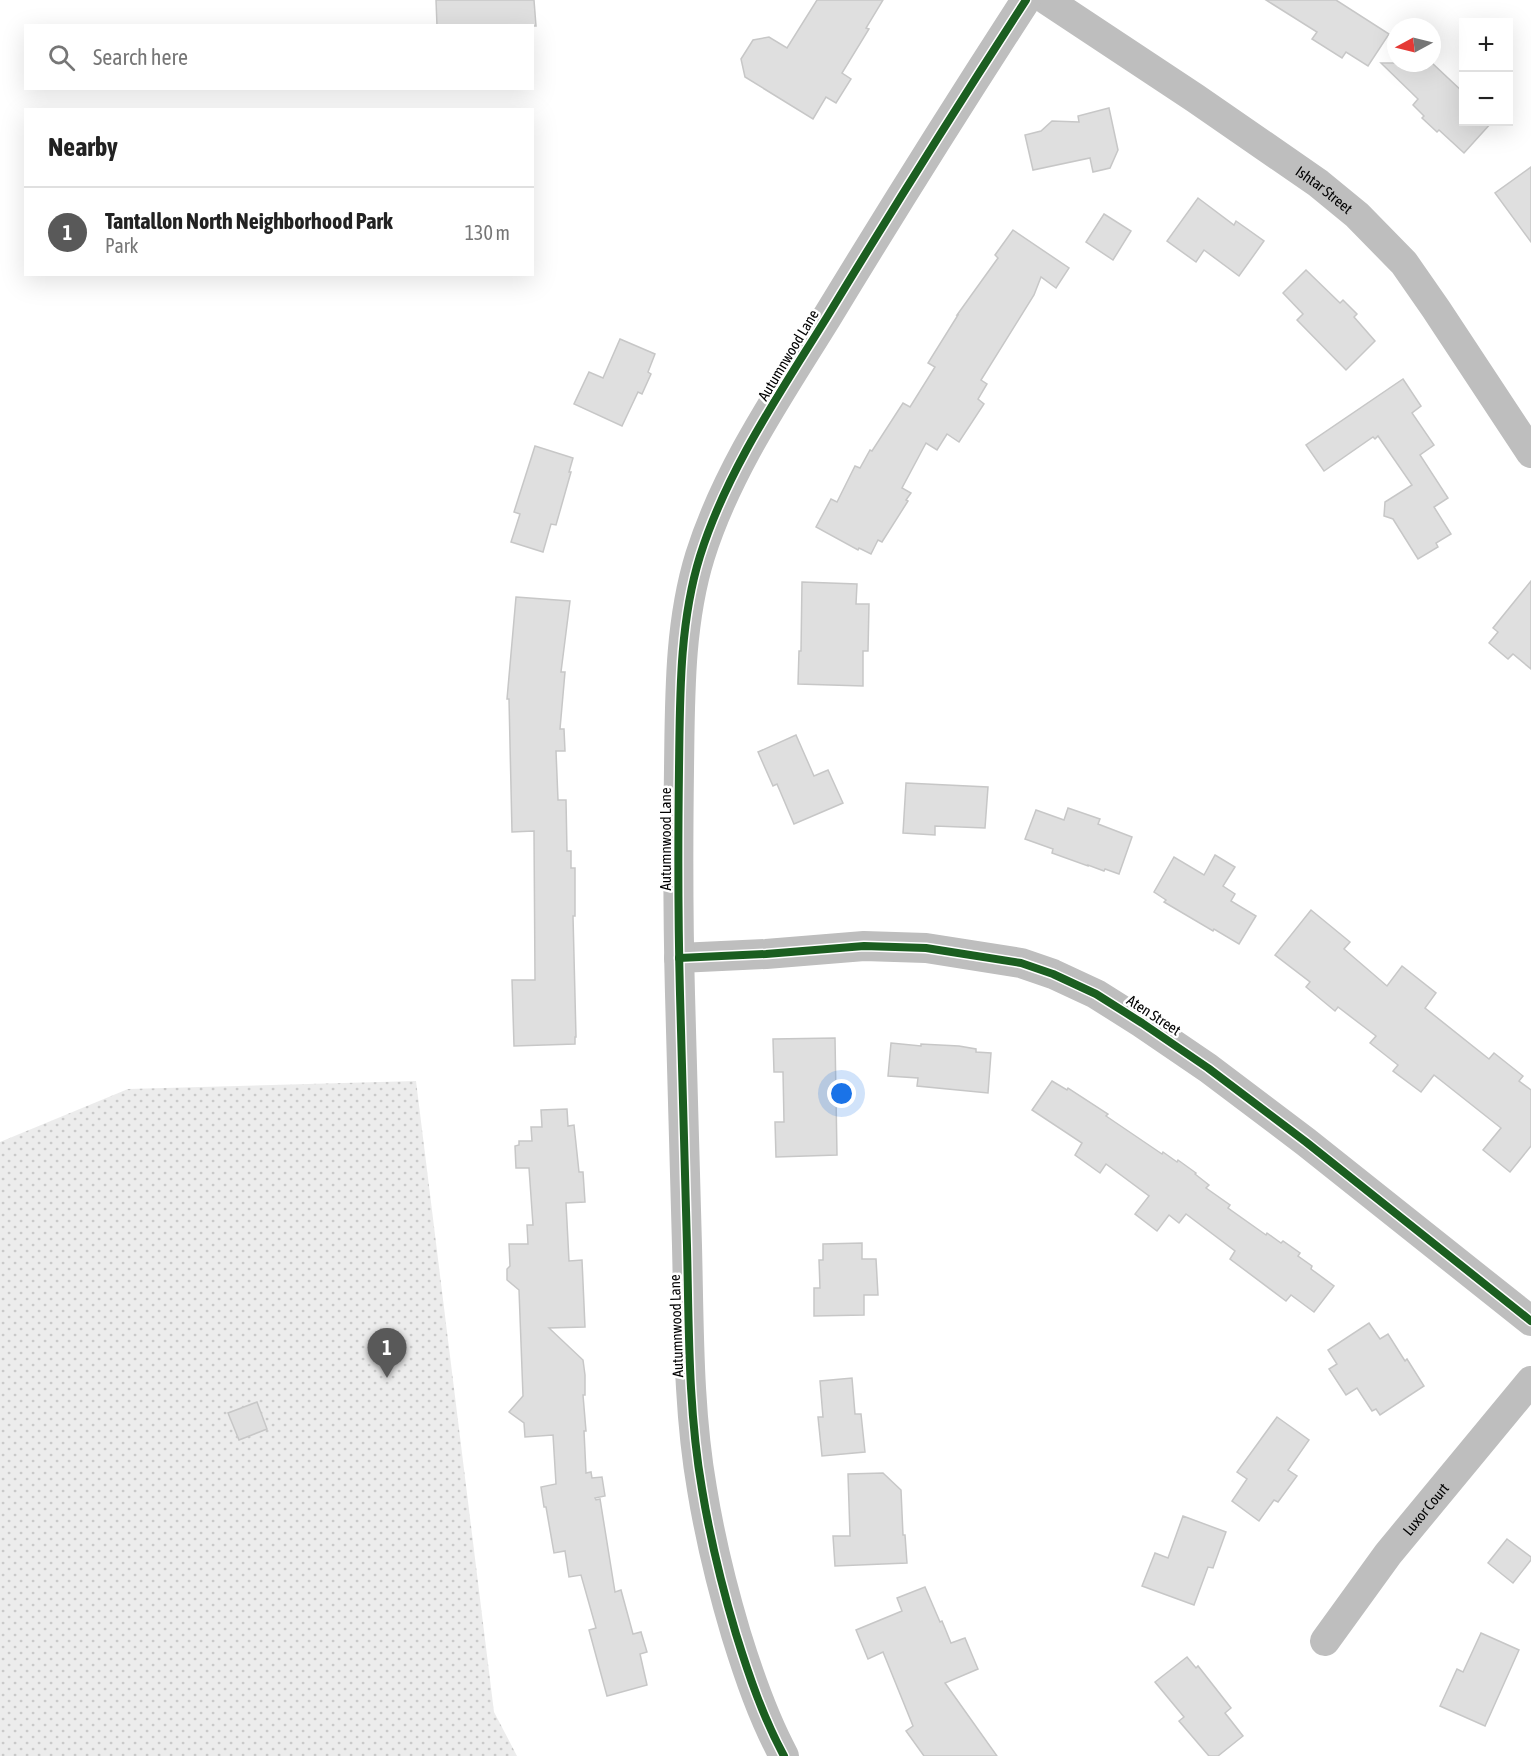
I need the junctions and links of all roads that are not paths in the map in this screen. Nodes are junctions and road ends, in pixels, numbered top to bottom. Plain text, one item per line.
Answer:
1 (1026, 0) edge
2 (1047, 0) edge
3 (1531, 453) edge
4 (679, 958) junction
5 (1531, 1322) edge
6 (1531, 1381) edge
7 (1324, 1641) dead end
8 (784, 1756) edge

1 - 4 street, Autumnwood Lane
2 - 3 street, Ishtar Street
4 - 5 street, Aten Street
4 - 8 street, Autumnwood Lane
6 - 7 street, Luxor Court

